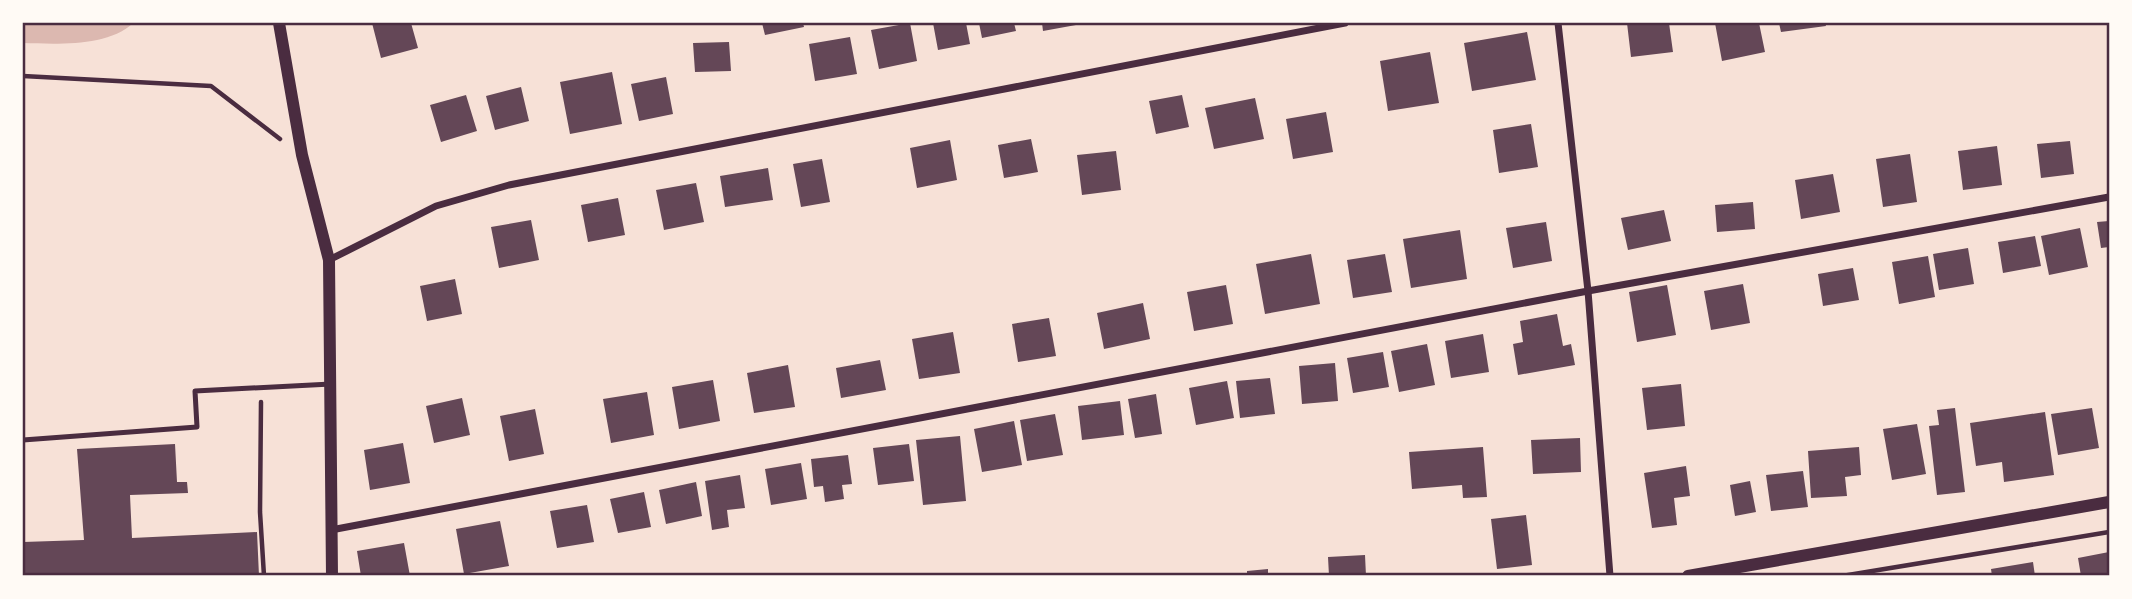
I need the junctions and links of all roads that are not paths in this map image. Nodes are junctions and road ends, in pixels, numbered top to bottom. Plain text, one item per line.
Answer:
1 (279, 23) edge
2 (1345, 23) edge
3 (1558, 23) edge
4 (2109, 197) edge
5 (329, 260) junction
6 (1588, 291) junction
7 (331, 384) junction
8 (23, 440) edge
9 (2109, 502) edge
10 (330, 530) junction
11 (332, 576) edge
12 (1610, 576) edge
13 (1688, 576) edge

1 - 5 street
2 - 5 street
3 - 6 street
4 - 6 street
5 - 7 street
6 - 10 street
6 - 12 street
7 - 8 lane
7 - 10 street
9 - 13 street
10 - 11 street

